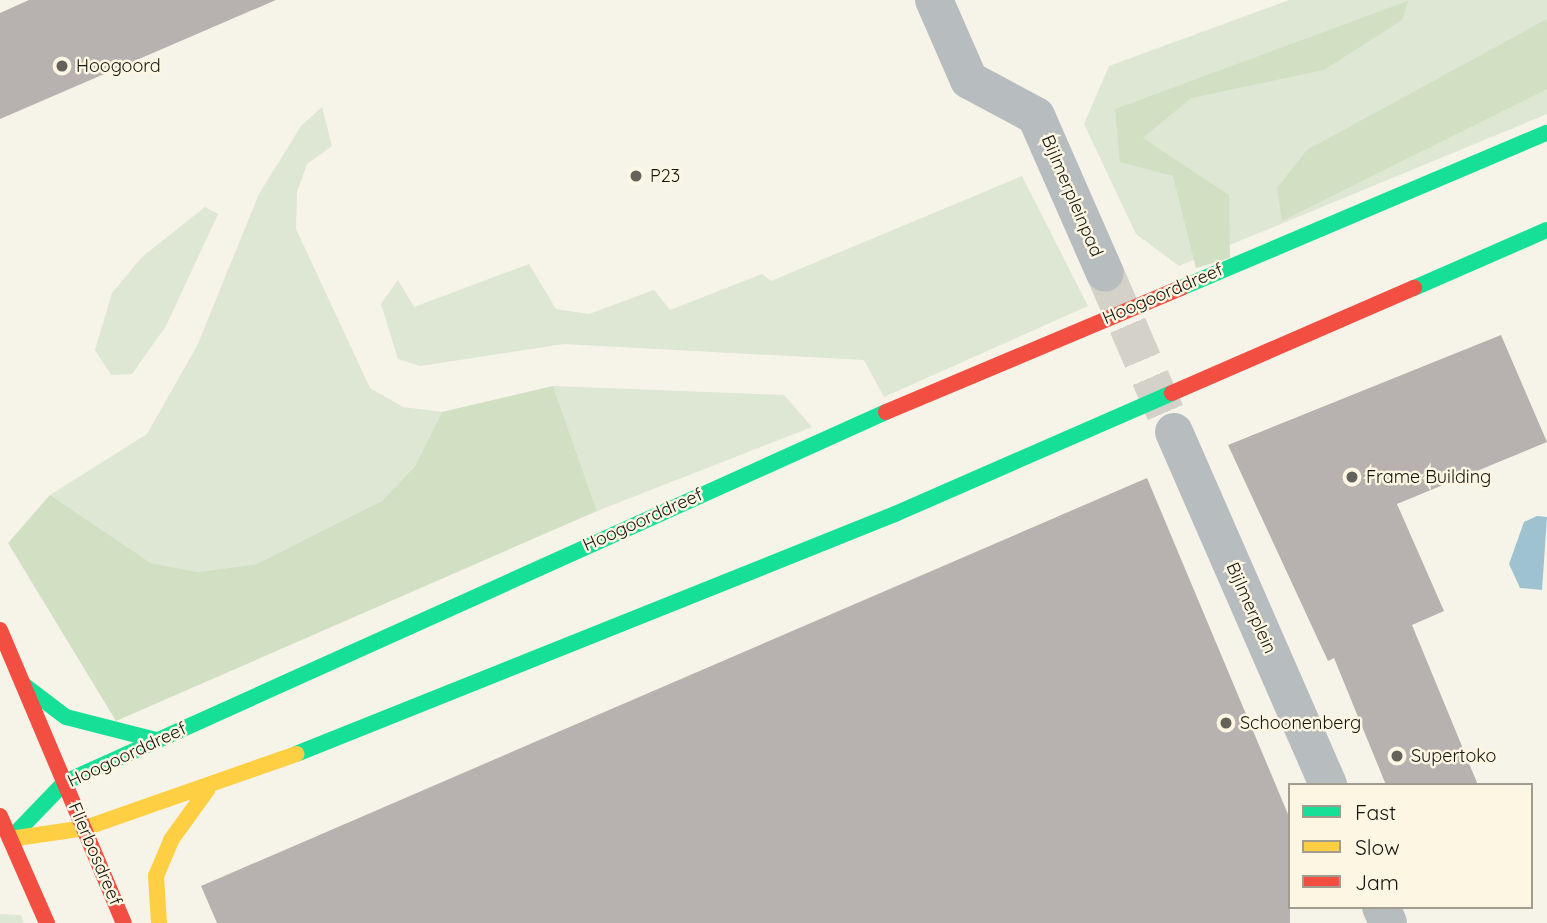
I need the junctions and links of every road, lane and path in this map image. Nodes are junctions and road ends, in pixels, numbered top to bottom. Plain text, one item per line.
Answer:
1 (934, 0) edge
2 (1547, 132) edge
3 (1547, 230) edge
4 (1105, 273) tunnel mouth
5 (1174, 432) tunnel mouth
6 (0, 630) edge
7 (23, 685) junction
8 (156, 740) junction
9 (65, 782) junction
10 (1327, 783) edge
11 (207, 790) junction
12 (0, 816) edge
13 (85, 828) junction
14 (10, 838) junction
15 (47, 923) edge
16 (124, 923) edge
17 (159, 923) edge

1 - 4 street, Bijlmerpleinpad
2 - 8 street, Hoogoorddreef
3 - 11 street
5 - 10 street, Bijlmerplein
6 - 7 street, Flierbosdreef
7 - 8 street
7 - 9 street, Flierbosdreef
8 - 9 street, Hoogoorddreef
9 - 13 street, Flierbosdreef
9 - 14 street, Hoogoorddreef
11 - 13 street
11 - 17 street
12 - 14 street
13 - 14 street
13 - 16 street, Flierbosdreef
14 - 15 street

